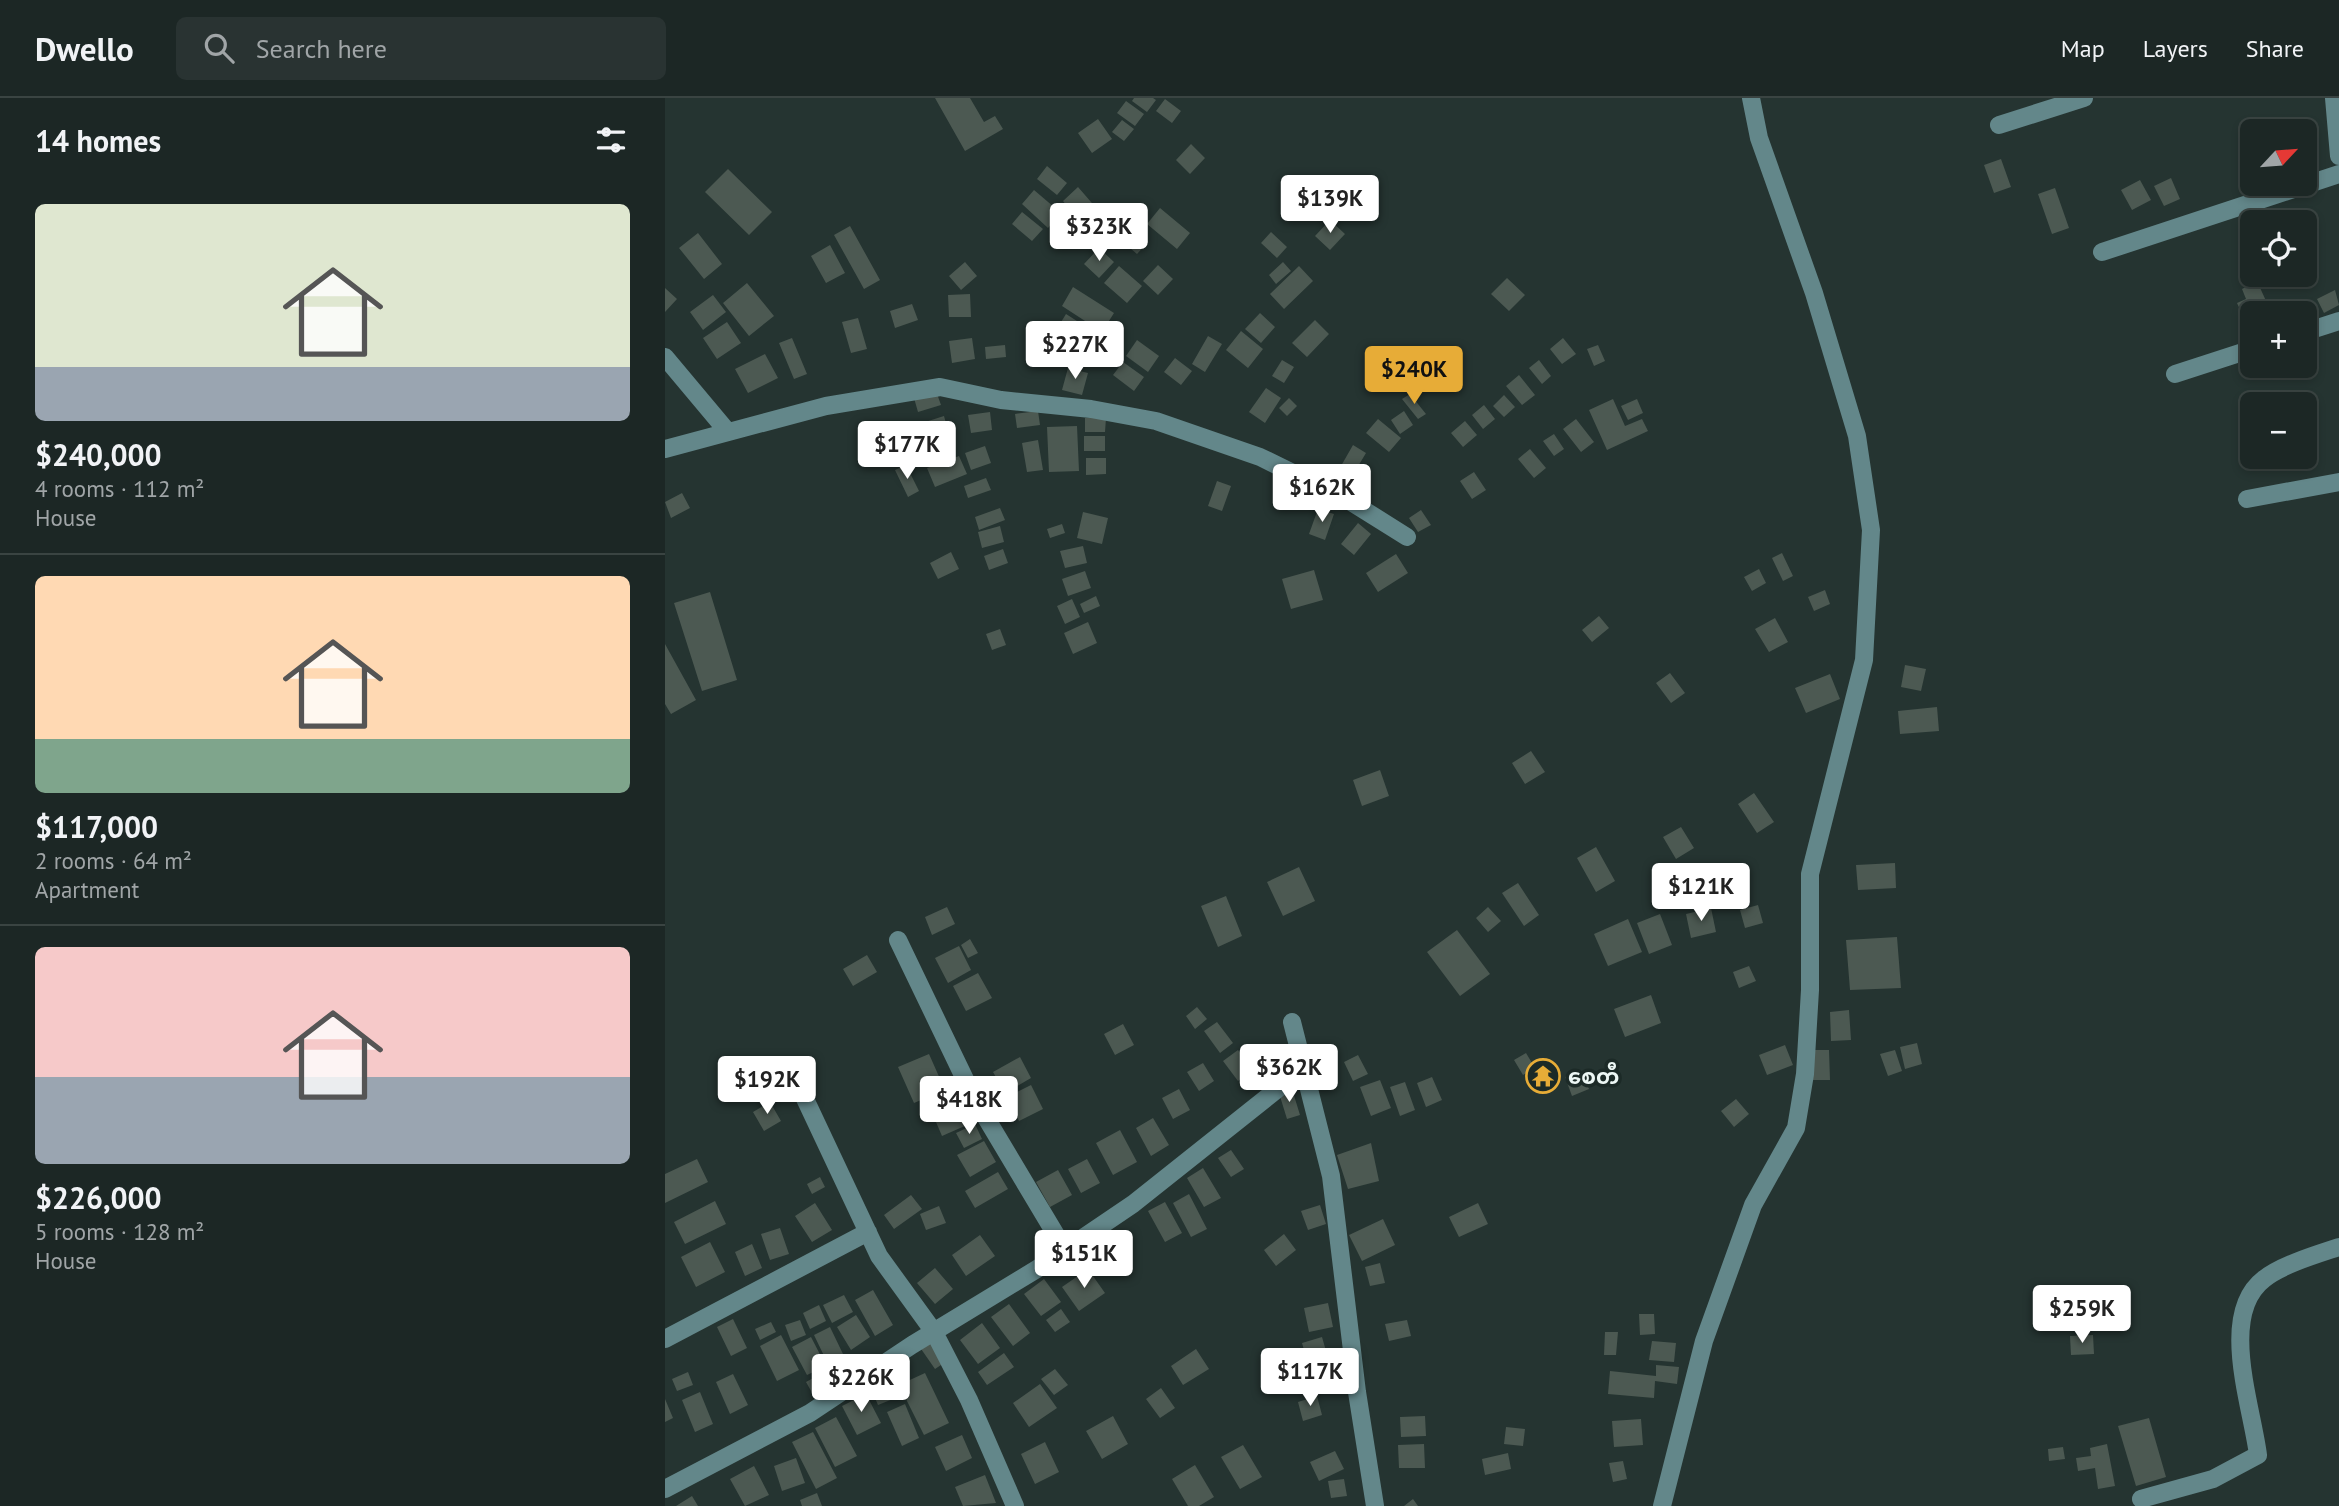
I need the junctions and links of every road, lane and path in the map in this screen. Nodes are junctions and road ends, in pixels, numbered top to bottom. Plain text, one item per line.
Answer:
1 (1751, 98) edge
2 (2084, 98) edge
3 (2334, 98) edge
4 (1999, 125) dead end
5 (2339, 156) edge
6 (2339, 174) edge
7 (2102, 252) dead end
8 (2339, 321) edge
9 (2317, 328) edge
10 (2240, 353) edge
11 (665, 358) edge
12 (2175, 374) dead end
13 (727, 432) junction
14 (665, 449) edge
15 (2339, 482) edge
16 (2248, 499) dead end
17 (1407, 537) dead end
18 (898, 940) dead end
19 (1291, 1021) dead end
20 (1304, 1068) junction
21 (791, 1069) dead end
22 (868, 1232) junction
23 (2339, 1247) edge
24 (1065, 1250) junction
25 (934, 1332) junction
26 (665, 1339) edge
27 (665, 1489) edge
28 (2141, 1499) dead end
29 (1014, 1506) edge
30 (1375, 1506) edge
31 (1662, 1506) edge

1 - 31 street
2 - 4 street
3 - 5 street
6 - 7 street
8 - 9 street
10 - 12 street
11 - 13 street
13 - 14 street
13 - 17 street
15 - 16 street
18 - 24 street
19 - 20 street
20 - 24 street
20 - 30 street
21 - 22 street
22 - 25 street
22 - 26 street
23 - 28 street
24 - 25 street
25 - 27 street
25 - 29 street

